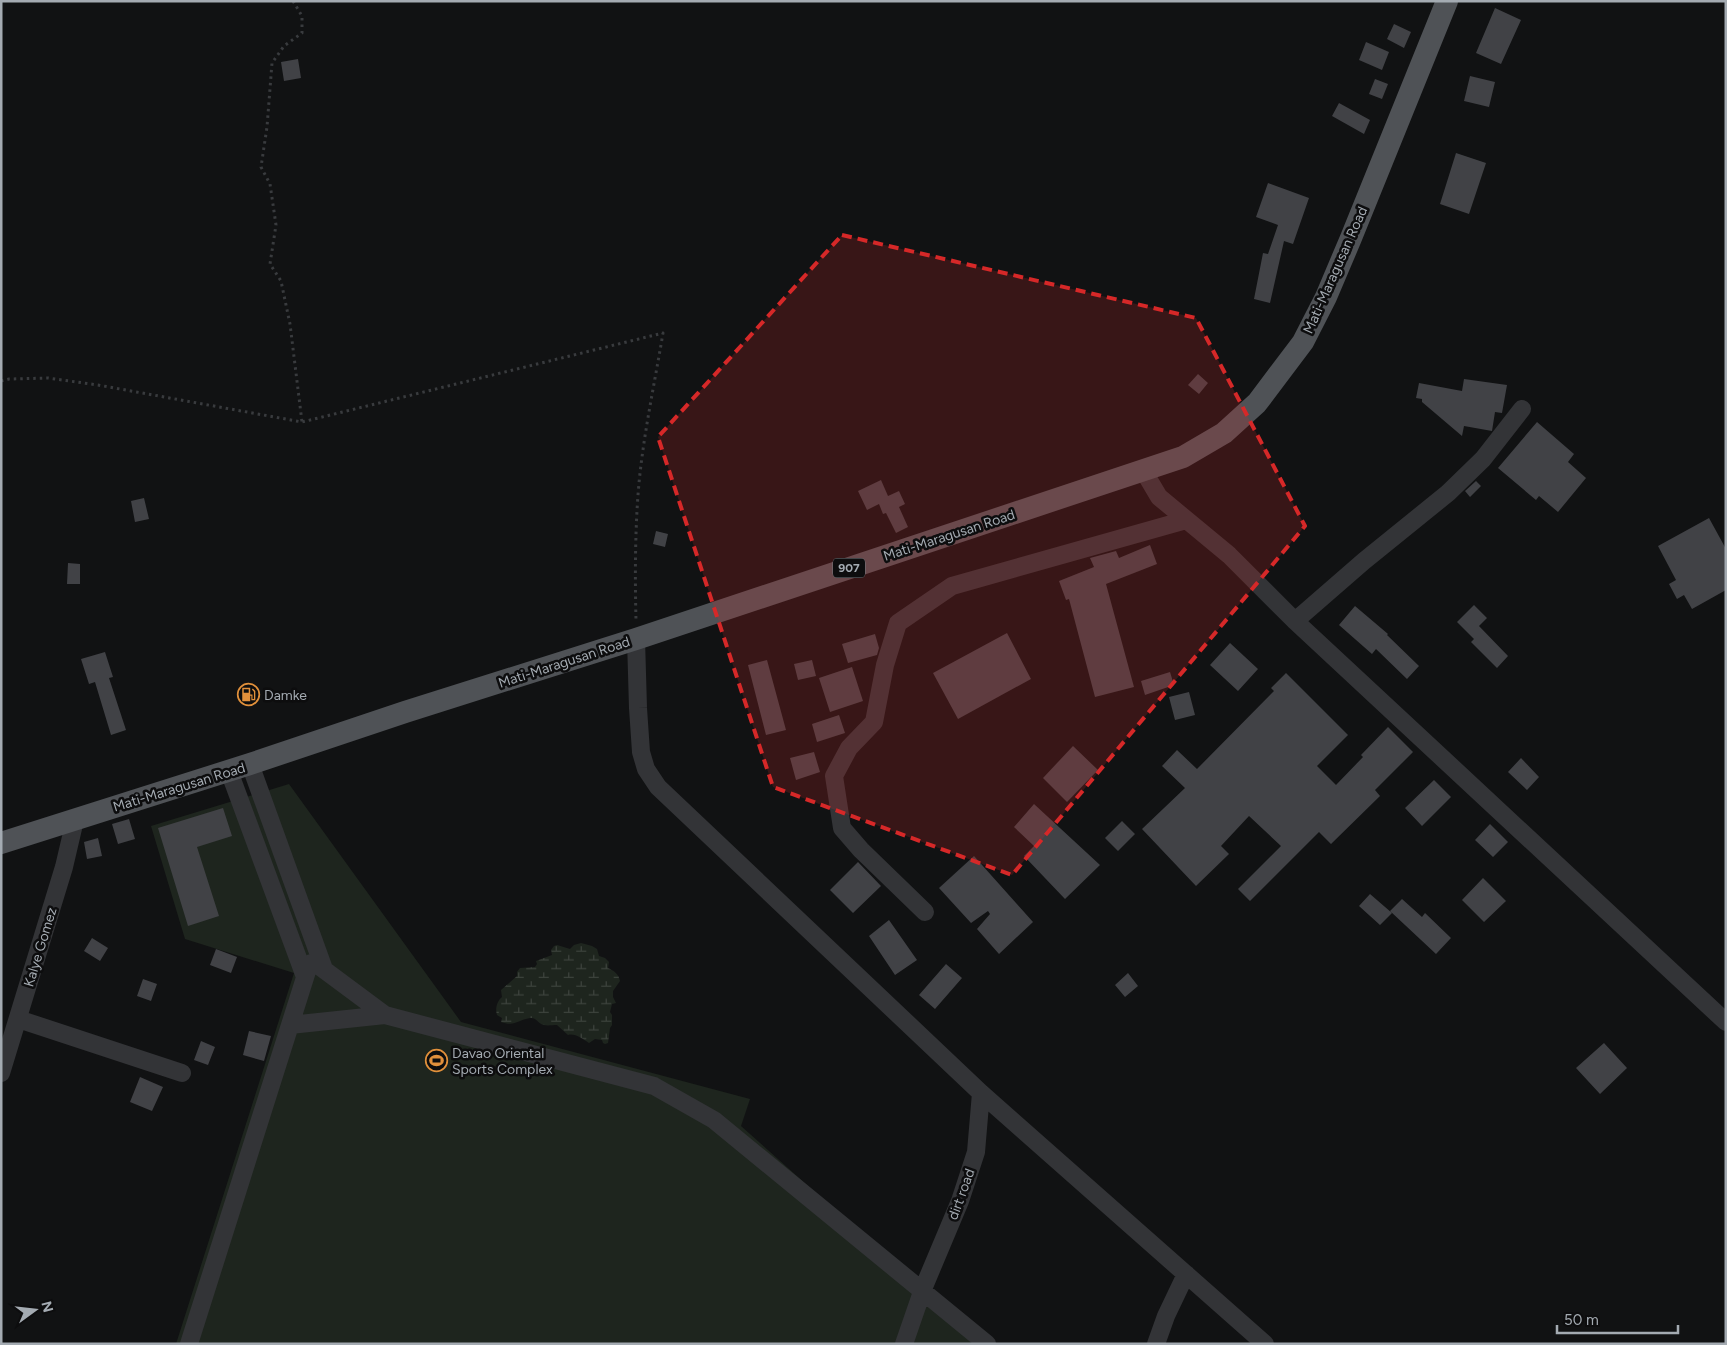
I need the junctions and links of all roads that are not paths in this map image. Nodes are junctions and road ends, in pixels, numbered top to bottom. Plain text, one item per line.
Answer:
1 (1448, 1) edge
2 (1522, 409) dead end
3 (1144, 470) junction
4 (1186, 520) junction
5 (1295, 621) junction
6 (636, 639) junction
7 (250, 764) junction
8 (229, 771) junction
9 (74, 820) junction
10 (270, 822) junction
11 (250, 829) junction
12 (1, 842) edge
13 (926, 912) dead end
14 (324, 969) junction
15 (304, 977) junction
16 (385, 1015) junction
17 (18, 1019) junction
18 (1726, 1022) edge
19 (290, 1026) junction
20 (182, 1073) dead end
21 (1, 1074) edge
22 (981, 1093) junction
23 (1186, 1274) junction
24 (923, 1290) junction
25 (189, 1344) edge
26 (904, 1344) edge
27 (987, 1344) edge
28 (1156, 1344) edge
29 (1266, 1344) edge

1 - 3 main road, Mati-Maragusan Road / 907
2 - 5 street
3 - 4 street
3 - 6 main road, Mati-Maragusan Road / 907
4 - 5 street
4 - 13 street
5 - 18 street
6 - 7 main road, Mati-Maragusan Road / 907
6 - 22 street
7 - 8 main road, Mati-Maragusan Road / 907
7 - 10 street
8 - 9 main road, Mati-Maragusan Road / 907
8 - 11 street
9 - 12 main road, Mati-Maragusan Road / 907
9 - 17 street, Kalye Gomez
10 - 11 street
10 - 14 street
11 - 15 street
14 - 15 street
14 - 16 street
15 - 19 street
16 - 19 street
16 - 24 street
17 - 20 street
17 - 21 street, Kalye Gomez
19 - 25 street
22 - 23 street
22 - 24 street, dirt road
23 - 28 street
23 - 29 street
24 - 26 street, dirt road
24 - 27 street

